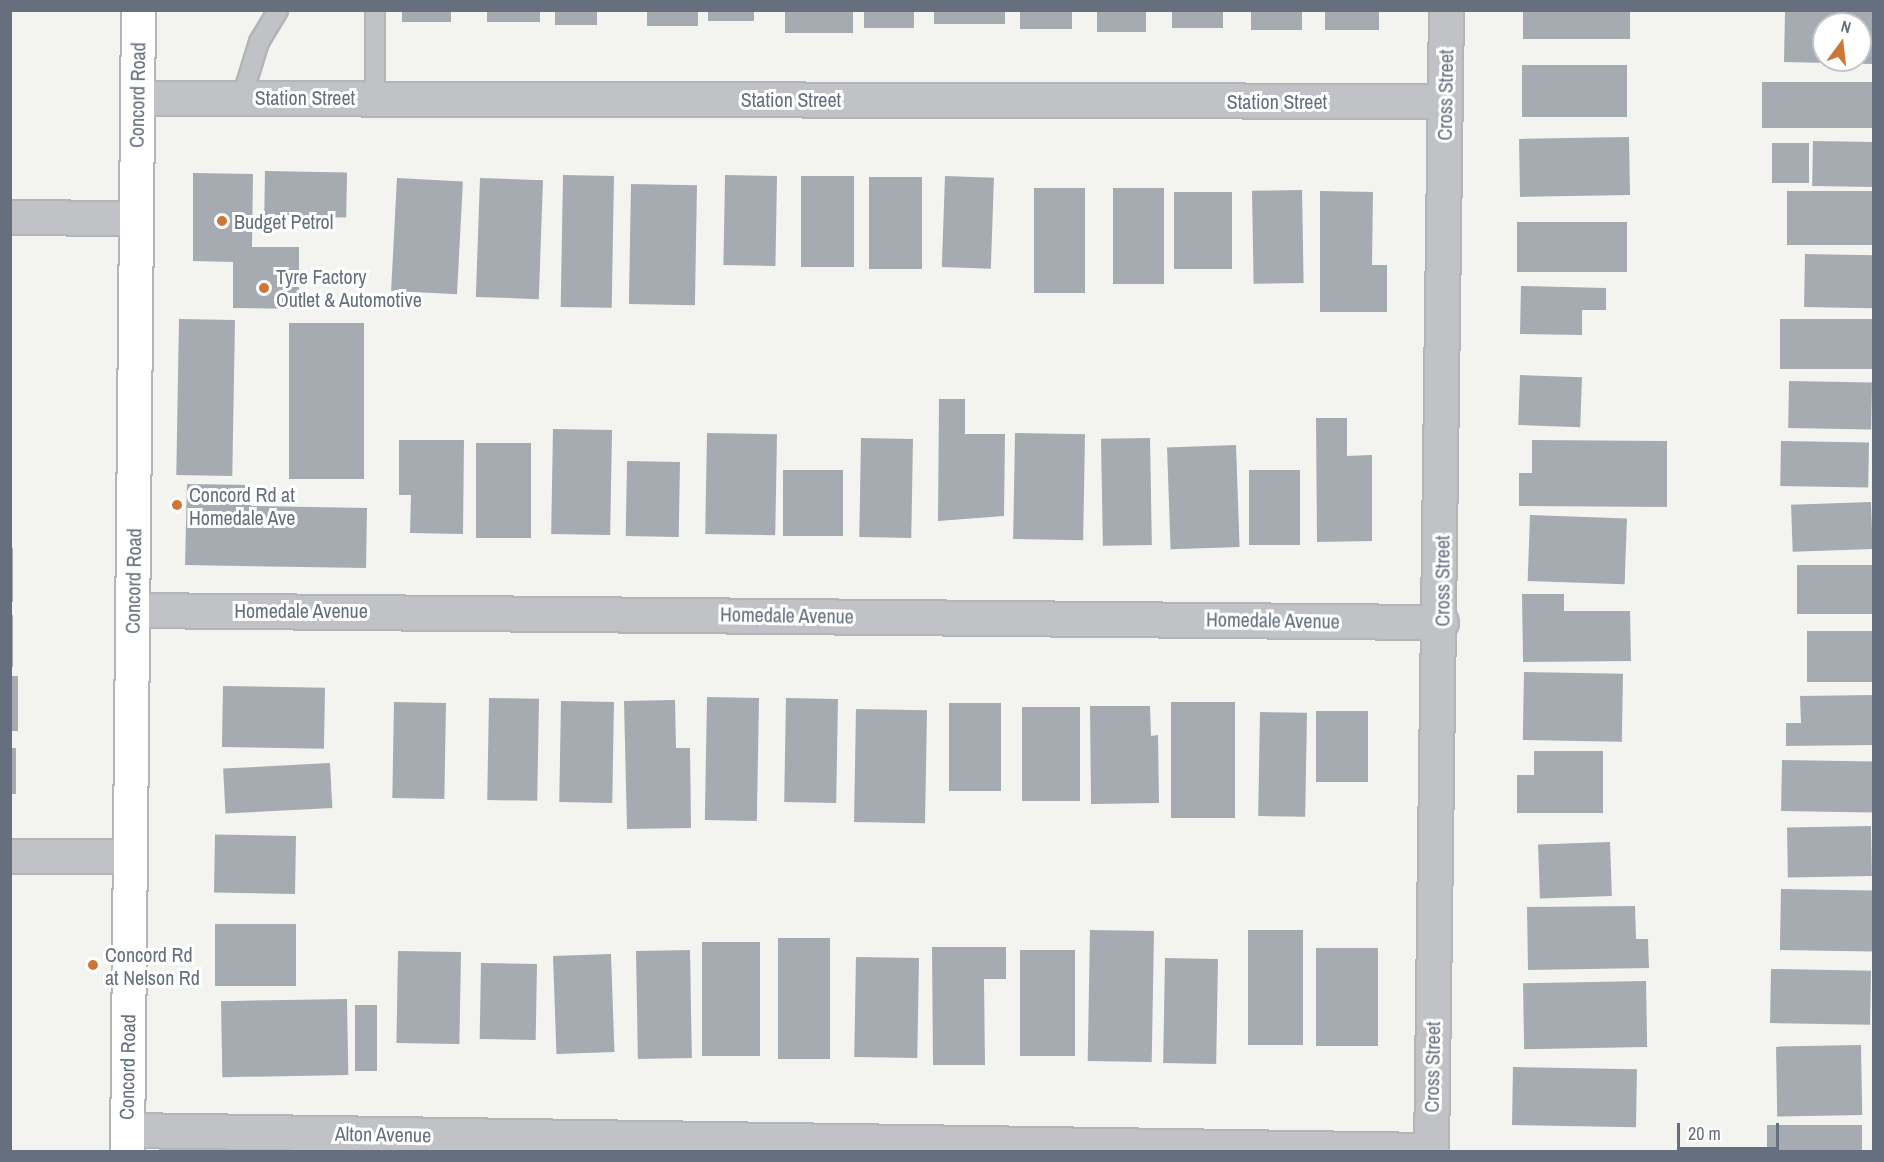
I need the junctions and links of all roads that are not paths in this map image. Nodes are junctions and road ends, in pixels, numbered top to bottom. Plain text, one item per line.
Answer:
1 (138, 10) edge
2 (278, 10) edge
3 (375, 10) edge
4 (1446, 10) edge
5 (242, 97) junction
6 (137, 98) junction
7 (375, 98) junction
8 (1445, 101) junction
9 (10, 217) edge
10 (136, 218) junction
11 (132, 610) junction
12 (1441, 622) junction
13 (10, 856) edge
14 (130, 856) junction
15 (127, 1141) edge
16 (1431, 1151) edge

1 - 6 main road, Concord Road
2 - 5 lane
3 - 7 lane
4 - 8 street, Cross Street
5 - 6 street, Station Street
5 - 7 street, Station Street
6 - 10 main road, Concord Road
7 - 8 street, Station Street
8 - 12 street, Cross Street
9 - 10 street
10 - 11 main road, Concord Road
11 - 12 street, Homedale Avenue
11 - 14 main road, Concord Road
12 - 16 street, Cross Street
13 - 14 street
14 - 15 main road, Concord Road
15 - 16 street, Alton Avenue

